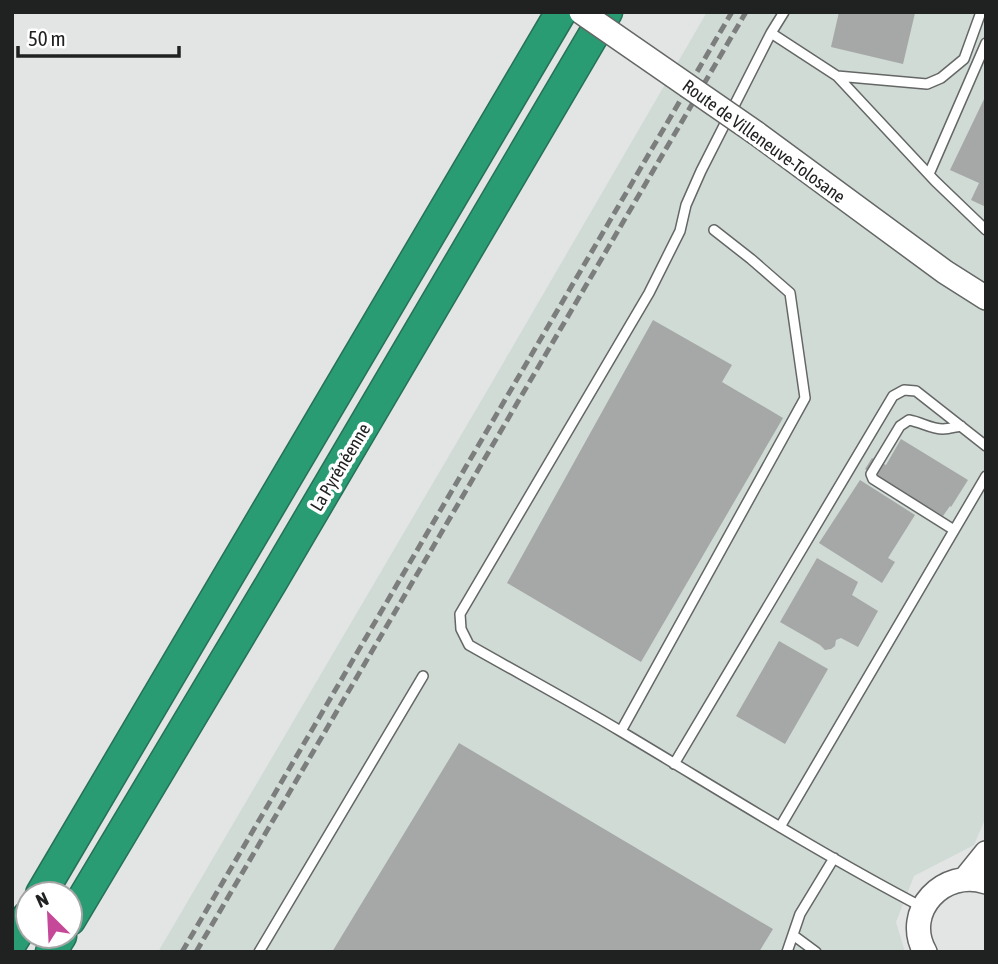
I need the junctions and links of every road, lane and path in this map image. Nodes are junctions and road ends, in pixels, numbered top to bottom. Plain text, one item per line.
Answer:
1 (561, 12) edge
2 (581, 12) edge
3 (607, 12) edge
4 (784, 12) edge
5 (981, 12) edge
6 (771, 33) junction
7 (986, 43) edge
8 (837, 76) junction
9 (929, 174) junction
10 (715, 230) dead end
11 (986, 230) edge
12 (945, 272) junction
13 (986, 298) edge
14 (986, 317) edge
15 (961, 426) junction
16 (986, 446) edge
17 (986, 476) edge
18 (954, 530) junction
19 (423, 676) dead end
20 (621, 731) junction
21 (674, 764) junction
22 (780, 827) junction
23 (986, 853) edge
24 (834, 858) junction
25 (49, 880) edge
26 (975, 880) edge
27 (84, 897) edge
28 (923, 907) junction
29 (793, 935) junction
30 (259, 952) edge
31 (788, 952) edge
32 (816, 952) edge
33 (925, 952) edge

1 - 25 highway
2 - 12 street, Route de Villeneuve-Tolosane, bridge
3 - 27 highway, La Pyrénéenne
4 - 6 lane
5 - 8 lane
6 - 8 lane
6 - 20 lane
7 - 9 lane
8 - 9 lane
9 - 11 lane
10 - 20 lane
12 - 13 street, Route de Villeneuve-Tolosane
12 - 14 street, Route de Villeneuve-Tolosane
15 - 16 lane
15 - 18 lane
15 - 21 lane
17 - 18 lane
18 - 22 lane
19 - 30 lane
20 - 21 lane
21 - 22 lane
22 - 24 lane
23 - 26 street
24 - 28 lane
24 - 29 lane
26 - 28 street
28 - 33 street
29 - 31 lane
29 - 32 lane

